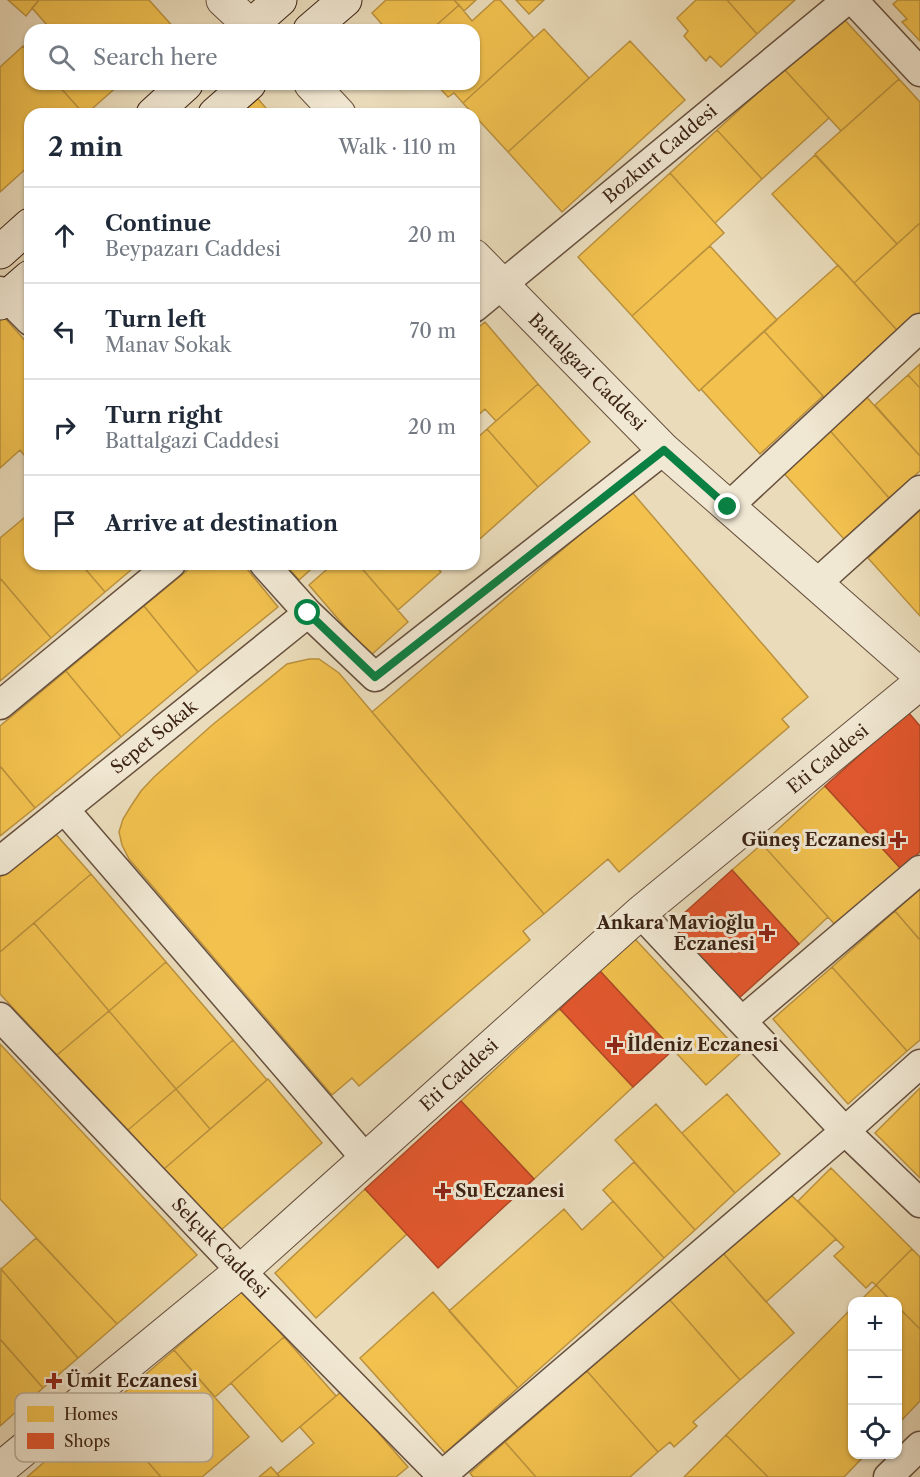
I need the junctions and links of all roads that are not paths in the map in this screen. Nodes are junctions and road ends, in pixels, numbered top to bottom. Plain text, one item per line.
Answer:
1 (223, 0) edge
2 (280, 0) edge
3 (345, 0) edge
4 (847, 0) edge
5 (853, 0) edge
6 (246, 24) edge
7 (256, 24) edge
8 (317, 24) edge
9 (920, 72) edge
10 (179, 90) edge
11 (242, 90) edge
12 (317, 90) edge
13 (160, 108) edge
14 (222, 108) edge
15 (333, 108) edge
16 (24, 230) edge
17 (0, 252) edge
18 (480, 262) edge
19 (501, 285) junction
20 (9, 292) edge
21 (480, 303) edge
22 (24, 313) edge
23 (920, 328) edge
24 (664, 450) junction
25 (920, 490) edge
26 (728, 507) junction
27 (164, 570) edge
28 (269, 570) edge
29 (816, 584) junction
30 (308, 613) junction
31 (920, 675) edge
32 (920, 683) edge
33 (0, 705) edge
34 (64, 809) junction
35 (0, 861) edge
36 (920, 870) edge
37 (640, 913) junction
38 (0, 1017) edge
39 (742, 1021) junction
40 (920, 1064) edge
41 (845, 1131) junction
42 (366, 1159) junction
43 (920, 1203) edge
44 (241, 1270) junction
45 (92, 1393) edge
46 (920, 1446) edge
47 (15, 1457) edge
48 (0, 1469) edge
49 (442, 1477) edge
50 (888, 1477) edge

1 - 6 street
2 - 7 street
3 - 8 street
4 - 19 street, Bozkurt Caddesi
5 - 9 street
10 - 13 street
11 - 14 street
12 - 15 street
16 - 17 street
18 - 19 street, Battalgazi Caddesi
19 - 21 street, Bozkurt Caddesi
19 - 24 street, Battalgazi Caddesi
20 - 22 street
23 - 26 street
24 - 26 street, Battalgazi Caddesi
24 - 30 street
25 - 29 street
26 - 29 street, Battalgazi Caddesi
27 - 33 street
28 - 30 street
29 - 31 street, Battalgazi Caddesi
30 - 34 street, Sepet Sokak
32 - 37 street, Eti Caddesi
34 - 35 street, Sepet Sokak
34 - 42 street
36 - 39 street
37 - 39 street
37 - 42 street, Eti Caddesi
38 - 44 street, Selçuk Caddesi
39 - 41 street
40 - 41 street
41 - 43 street
41 - 49 street
42 - 44 street, Eti Caddesi
44 - 45 street, Eti Caddesi
44 - 49 street, Selçuk Caddesi
46 - 50 street
47 - 48 street, Eti Caddesi

